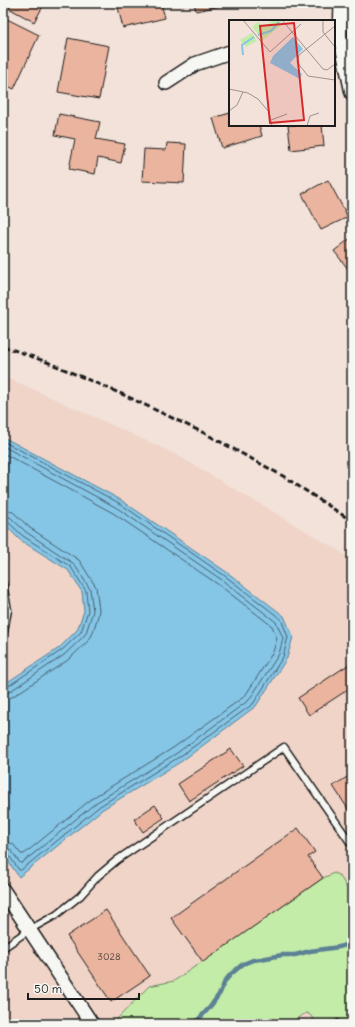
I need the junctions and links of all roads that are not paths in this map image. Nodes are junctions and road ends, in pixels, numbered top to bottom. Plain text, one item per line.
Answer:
1 (342, 3) edge
2 (337, 37) edge
3 (229, 52) edge
4 (166, 83) dead end
5 (352, 93) edge
6 (3, 584) edge
7 (3, 637) edge
8 (352, 845) edge
9 (3, 890) edge
10 (29, 930) junction
11 (3, 948) edge
12 (92, 1024) edge

1 - 2 street
2 - 5 street
3 - 4 street
6 - 7 lane
8 - 10 lane
9 - 10 street
10 - 11 lane
10 - 12 street

